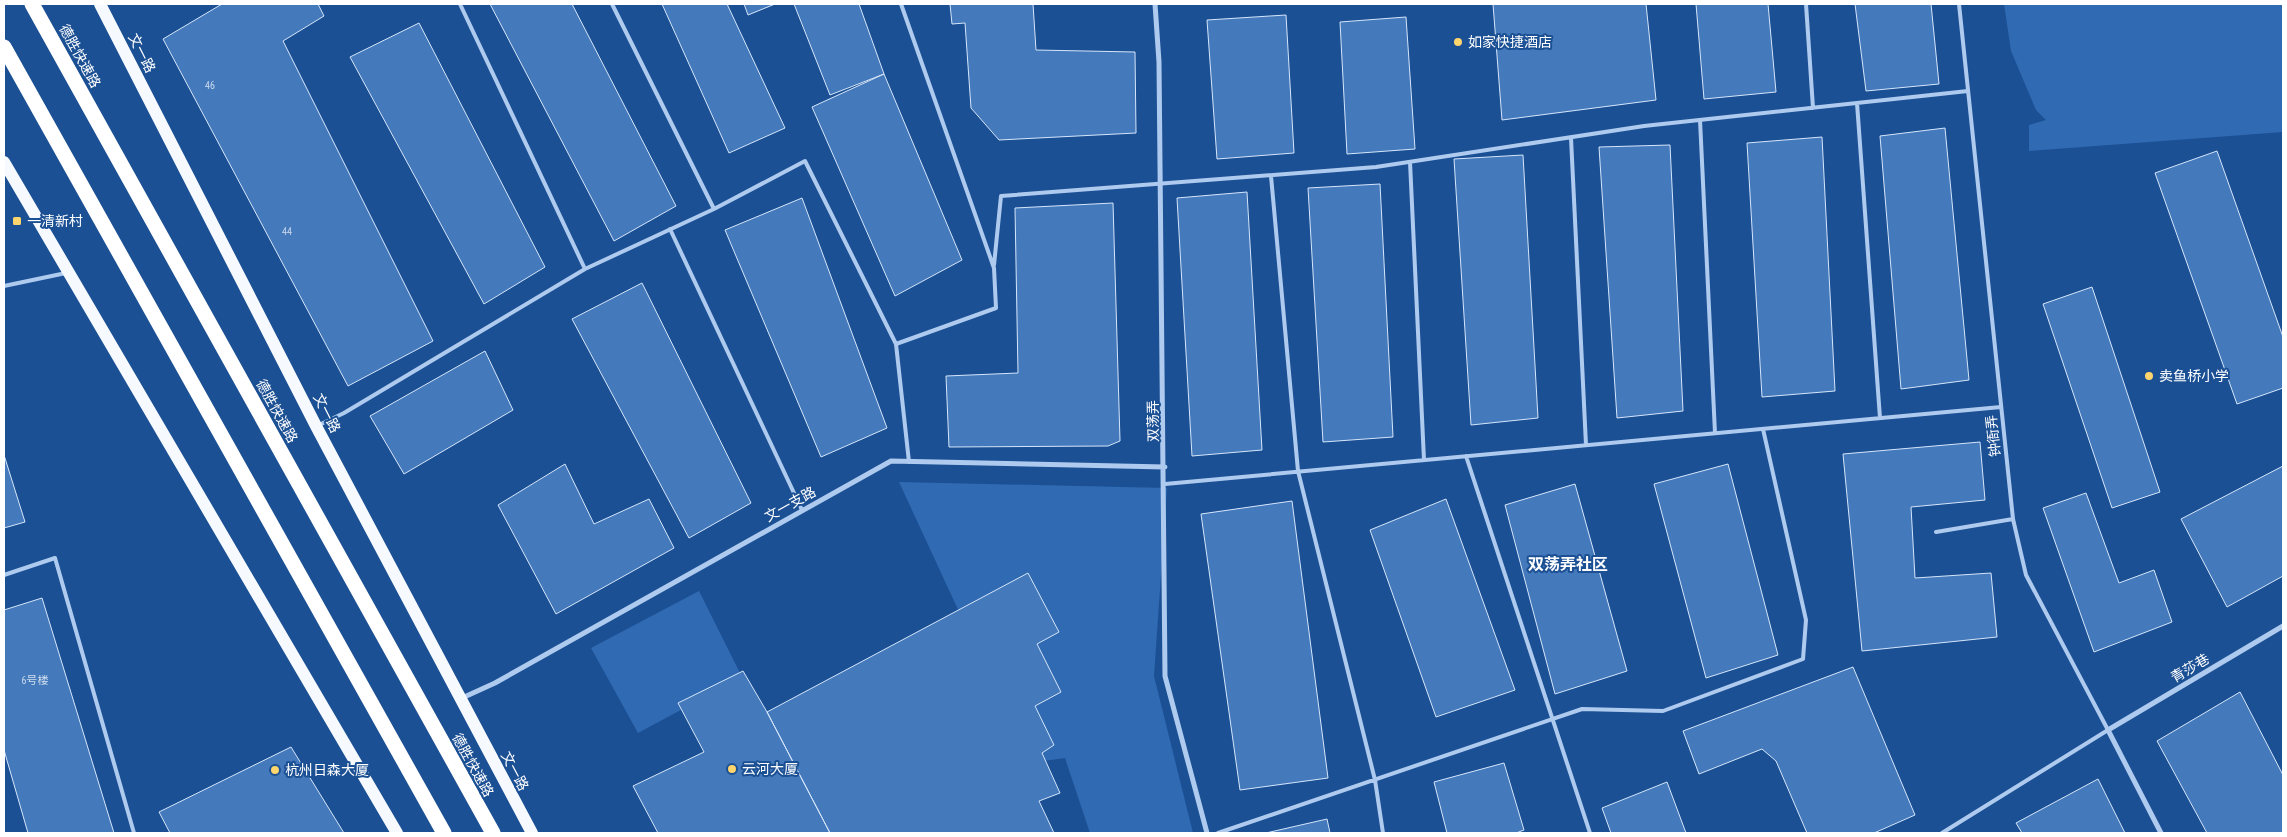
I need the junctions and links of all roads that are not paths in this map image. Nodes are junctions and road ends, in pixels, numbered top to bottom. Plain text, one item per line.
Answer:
1 (32, 4) edge
2 (100, 4) edge
3 (460, 4) edge
4 (612, 4) edge
5 (900, 4) edge
6 (1155, 4) edge
7 (1806, 4) edge
8 (1958, 4) edge
9 (4, 47) edge
10 (1968, 91) junction
11 (1857, 103) junction
12 (1812, 108) junction
13 (1700, 120) junction
14 (1572, 138) junction
15 (4, 162) edge
16 (1410, 162) junction
17 (1271, 176) junction
18 (1161, 185) junction
19 (714, 209) junction
20 (670, 229) junction
21 (585, 268) junction
22 (994, 268) junction
23 (69, 273) junction
24 (4, 286) edge
25 (896, 344) junction
26 (2001, 407) junction
27 (1880, 418) junction
28 (316, 426) junction
29 (1762, 428) junction
30 (1715, 433) junction
31 (1586, 445) junction
32 (1466, 456) junction
33 (1424, 460) junction
34 (910, 462) junction
35 (1165, 467) junction
36 (1298, 472) junction
37 (1165, 484) junction
38 (802, 510) junction
39 (2013, 519) junction
40 (1936, 532) dead end
41 (4, 575) edge
42 (2283, 626) edge
43 (459, 699) junction
44 (1551, 719) junction
45 (2108, 730) junction
46 (1375, 780) junction
47 (134, 833) edge
48 (397, 833) edge
49 (444, 833) edge
50 (493, 833) edge
51 (532, 833) edge
52 (1207, 833) edge
53 (1218, 833) edge
54 (1383, 833) edge
55 (1590, 833) edge
56 (1942, 833) edge
57 (2161, 833) edge

1 - 50 highway, 德胜快速路
2 - 28 main road, 文一路
3 - 21 lane
4 - 19 lane
5 - 22 lane
6 - 18 street, 双荡弄
7 - 12 lane
8 - 10 lane, 钟衙弄
9 - 49 highway
10 - 11 lane
10 - 26 lane, 钟衙弄
11 - 12 lane
11 - 27 lane
12 - 13 lane
13 - 14 lane
13 - 30 lane
14 - 16 lane
14 - 31 lane
15 - 23 main road
16 - 17 lane
16 - 33 lane
17 - 18 lane
17 - 36 lane
18 - 22 lane
18 - 35 street, 双荡弄
19 - 20 lane
19 - 25 lane
20 - 21 lane
20 - 38 lane
21 - 28 lane
22 - 25 lane
23 - 24 lane
23 - 48 main road
25 - 34 lane
26 - 27 lane
26 - 39 lane, 钟衙弄
27 - 29 lane
28 - 43 main road, 文一路
29 - 30 lane
29 - 44 lane
30 - 31 lane
31 - 32 lane
32 - 33 lane
32 - 44 lane
33 - 36 lane
34 - 35 street, 文一支路
34 - 38 street, 文一支路
35 - 37 street, 双荡弄
36 - 37 lane
36 - 46 lane
37 - 52 street, 双荡弄
38 - 43 street, 文一支路
39 - 40 lane
39 - 45 lane, 钟衙弄
41 - 47 lane
42 - 45 street, 青莎巷
43 - 51 main road, 文一路
44 - 46 lane
44 - 55 lane
45 - 56 lane
45 - 57 street, 钟衙弄
46 - 53 lane
46 - 54 lane

